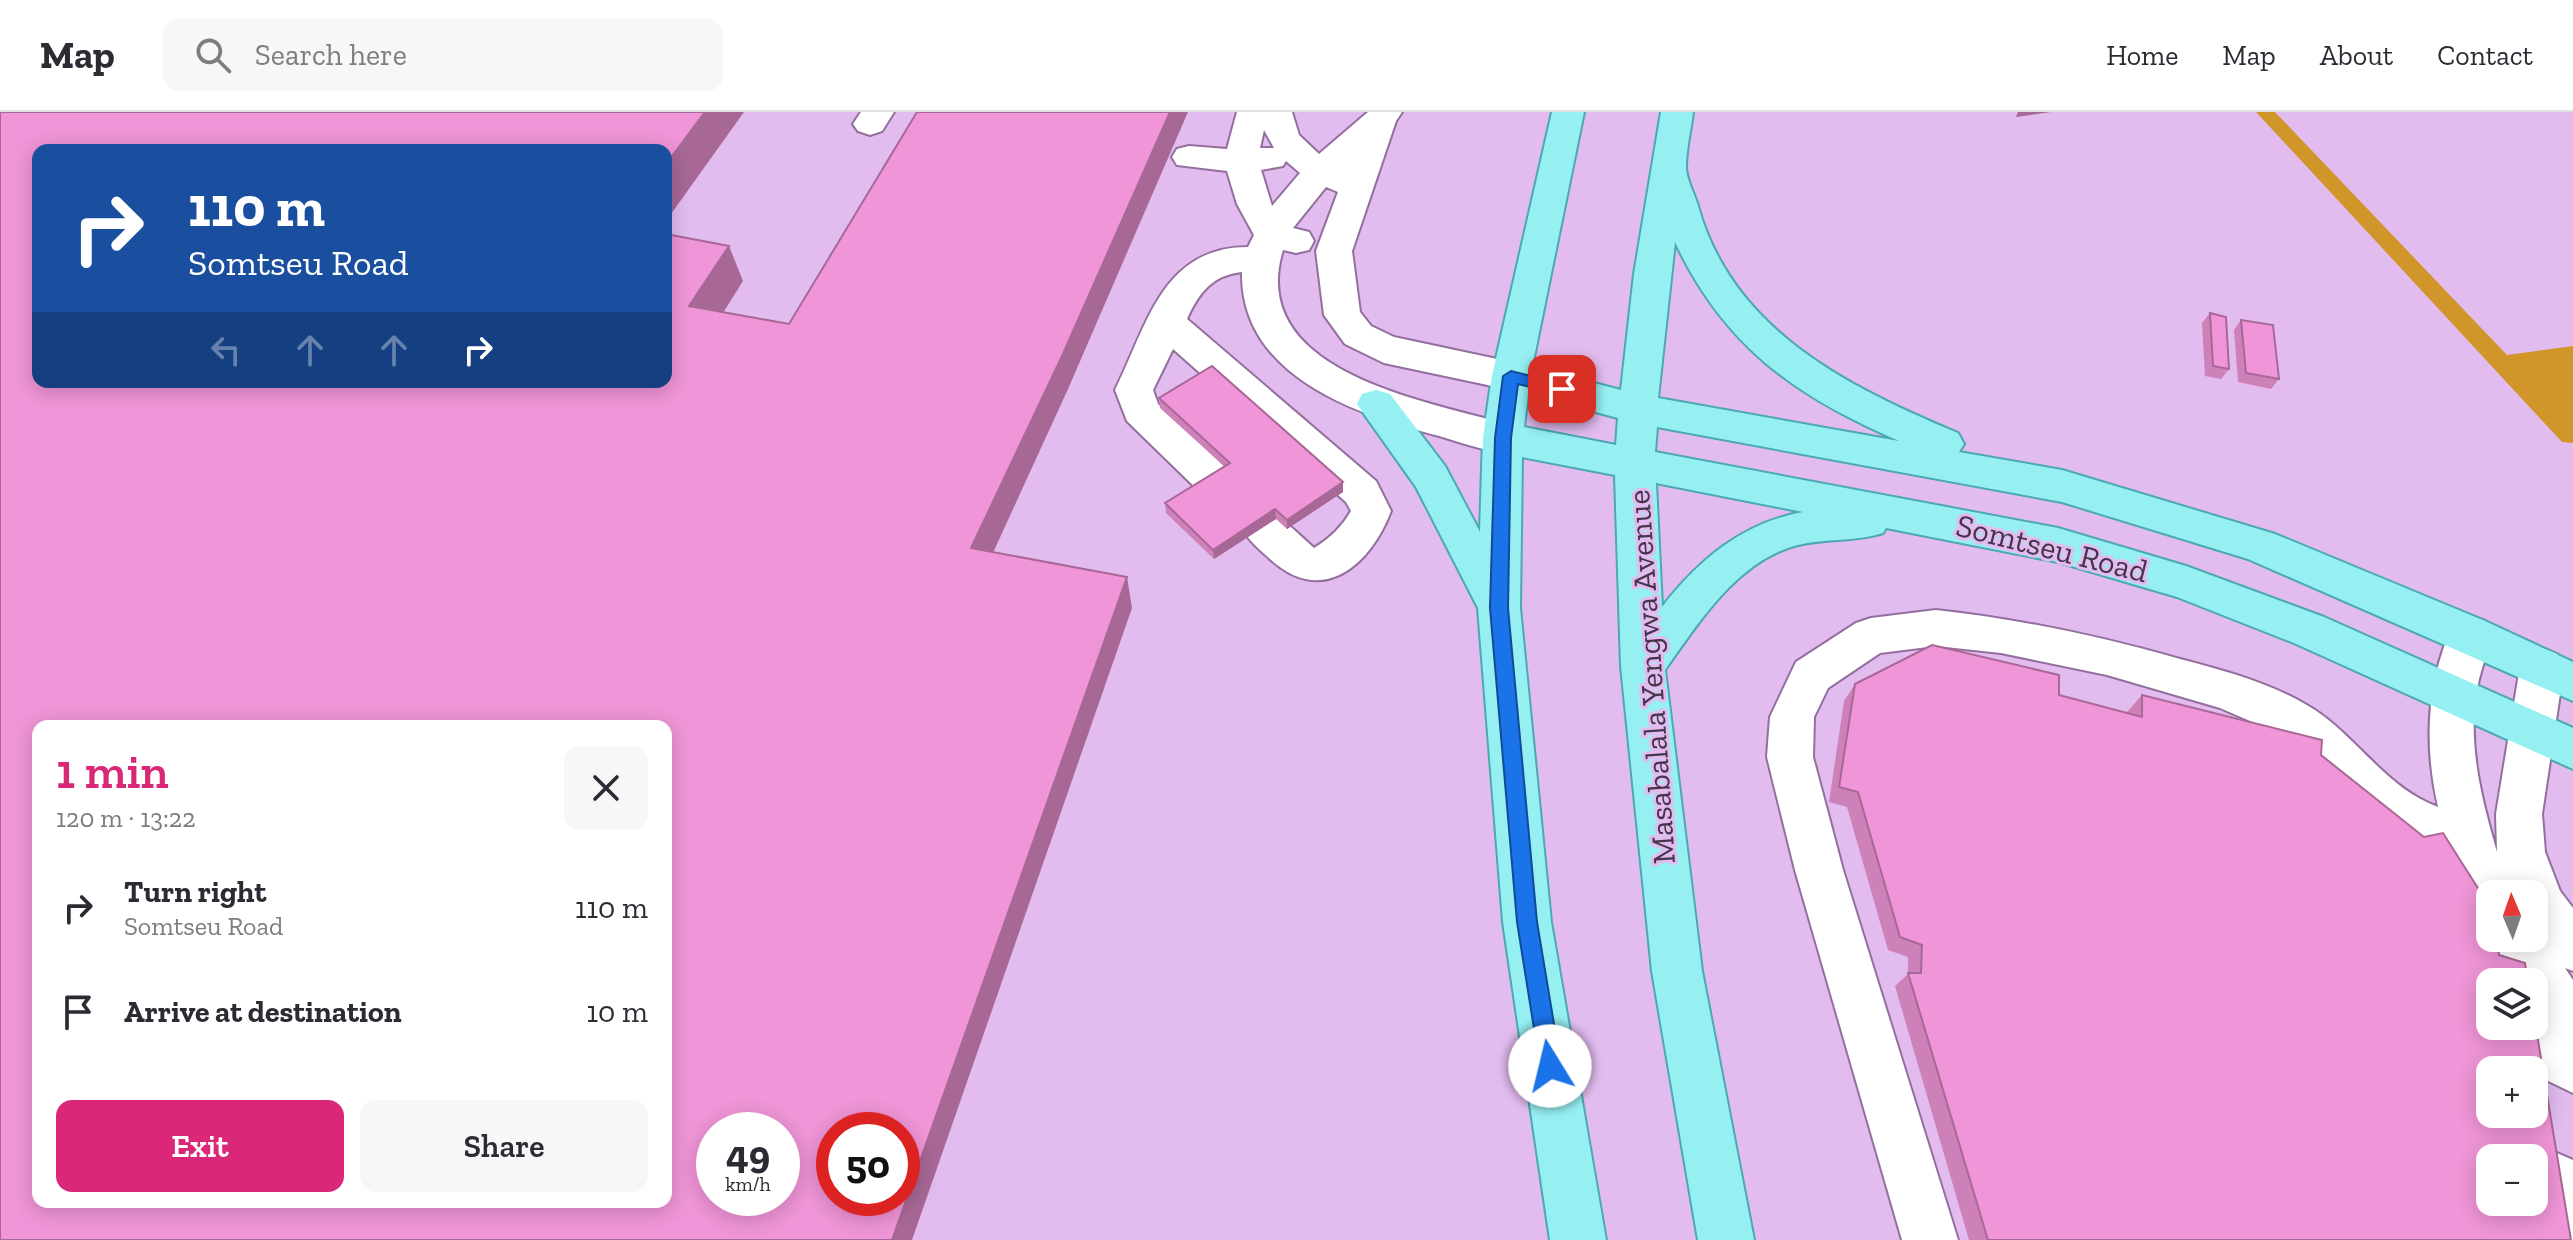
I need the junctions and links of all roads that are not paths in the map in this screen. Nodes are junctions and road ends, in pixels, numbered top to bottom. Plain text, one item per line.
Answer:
1 (1253, 112) edge
2 (1276, 112) edge
3 (1568, 112) edge
4 (1677, 112) edge
5 (1384, 116) edge
6 (1309, 163) junction
7 (1670, 168) junction
8 (1184, 171) dead end
9 (1245, 176) junction
10 (1356, 188) junction
11 (1266, 247) junction
12 (1334, 251) junction
13 (1167, 322) junction
14 (1314, 371) junction
15 (1511, 376) junction
16 (1376, 404) junction
17 (1264, 406) junction
18 (1638, 409) junction
19 (1503, 438) junction
20 (1635, 464) junction
21 (1215, 482) edge
22 (2062, 486) junction
23 (1262, 527) edge
24 (2058, 545) junction
25 (1499, 608) junction
26 (2470, 634) junction
27 (1643, 666) junction
28 (2558, 675) edge
29 (2453, 696) junction
30 (2531, 730) junction
31 (2573, 749) edge
32 (2469, 840) junction
33 (2484, 880) edge
34 (2573, 948) edge
35 (2524, 952) edge
36 (2573, 1024) edge
37 (2535, 1040) edge
38 (2573, 1067) edge
39 (1578, 1240) edge
40 (1726, 1240) edge
41 (1930, 1240) edge

1 - 9 lane
2 - 6 lane
3 - 15 main road
4 - 7 main road, Masabalala Yengwa Avenue
5 - 6 lane
5 - 10 lane
6 - 9 lane
6 - 10 lane
6 - 11 lane
7 - 18 main road, Masabalala Yengwa Avenue
7 - 22 main road
8 - 9 lane
9 - 11 lane
10 - 12 lane
11 - 12 lane
11 - 13 lane
11 - 14 lane
12 - 15 lane
13 - 17 lane
13 - 21 lane
14 - 16 lane
14 - 17 lane
15 - 18 main road, Somtseu Road
15 - 19 main road
16 - 19 lane
16 - 25 main road
17 - 23 lane
18 - 20 main road, Masabalala Yengwa Avenue
18 - 22 main road, Somtseu Road
19 - 20 main road, Somtseu Road
19 - 25 main road
20 - 24 main road, Somtseu Road
20 - 27 main road, Masabalala Yengwa Avenue
22 - 26 main road, Somtseu Road
24 - 27 main road
24 - 29 main road, Somtseu Road
25 - 39 main road
26 - 28 main road, Somtseu Road
26 - 29 lane
27 - 40 main road, Masabalala Yengwa Avenue
28 - 30 lane
29 - 30 main road, Somtseu Road
29 - 32 lane
30 - 31 main road, Somtseu Road
30 - 34 lane
32 - 33 lane
32 - 41 lane
35 - 36 lane
37 - 38 lane

